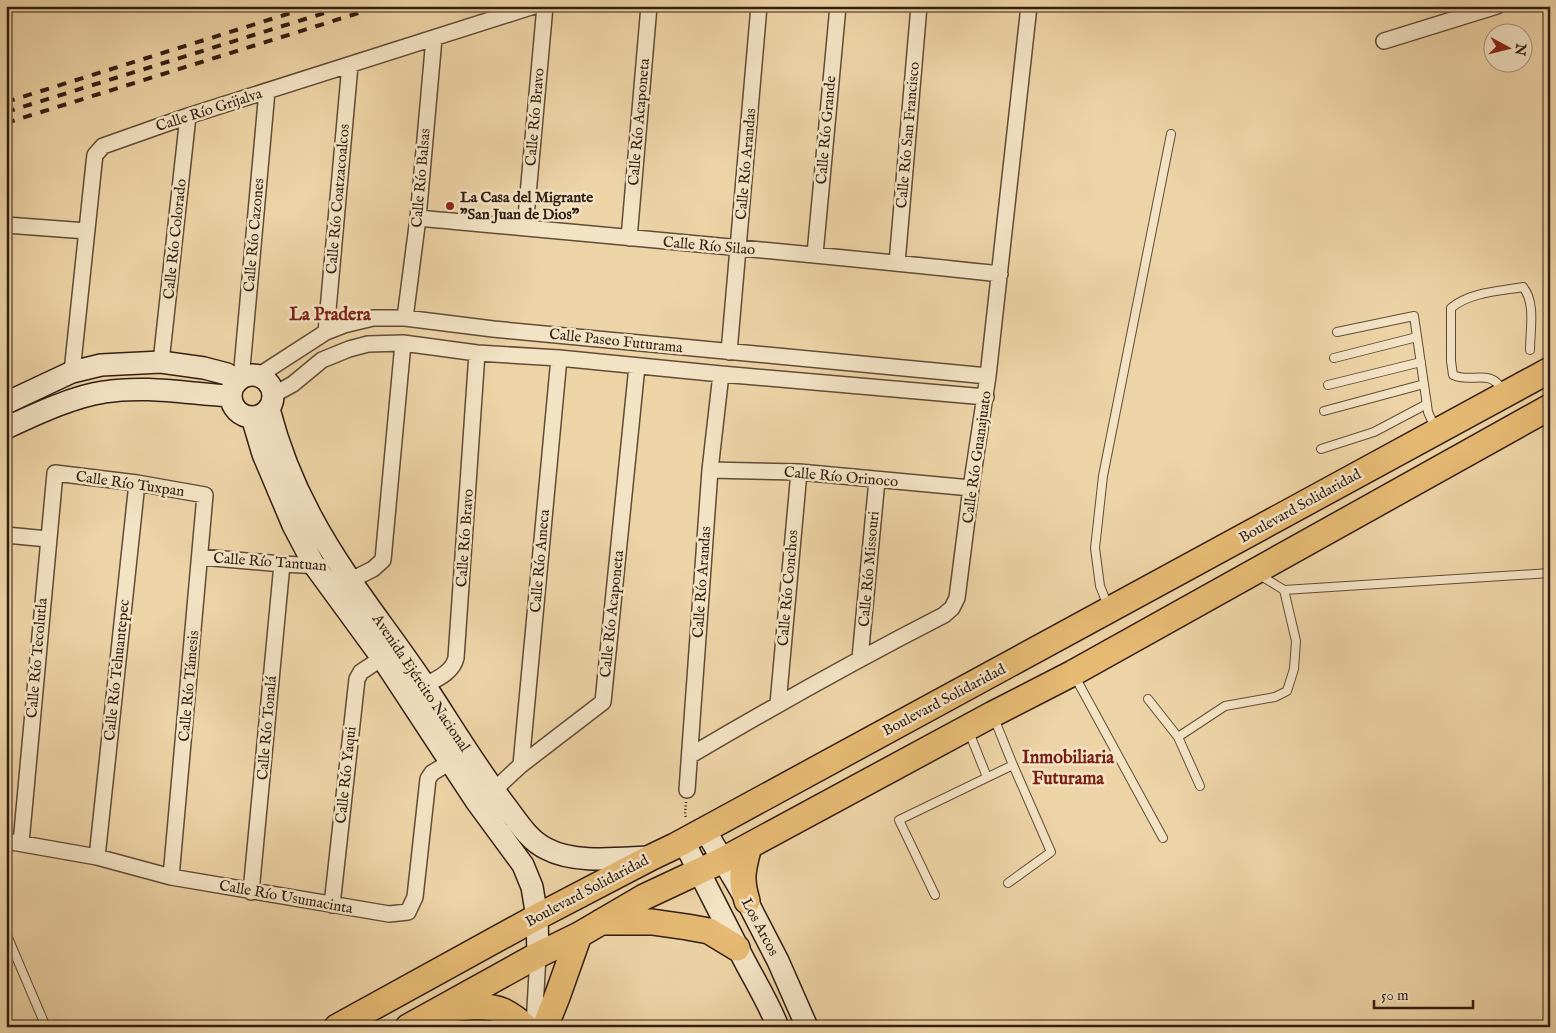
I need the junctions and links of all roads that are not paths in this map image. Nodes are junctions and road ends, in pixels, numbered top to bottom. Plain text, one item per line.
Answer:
1 (534, 6) edge
2 (545, 6) edge
3 (649, 6) edge
4 (759, 6) edge
5 (838, 6) edge
6 (919, 6) edge
7 (1029, 6) edge
8 (1497, 6) edge
9 (434, 38) junction
10 (1384, 40) dead end
11 (350, 65) junction
12 (267, 91) junction
13 (188, 116) junction
14 (1171, 134) dead end
15 (418, 218) junction
16 (6, 225) edge
17 (525, 228) junction
18 (87, 231) junction
19 (629, 238) junction
20 (739, 248) junction
21 (815, 254) junction
22 (897, 263) junction
23 (1000, 274) junction
24 (405, 318) junction
25 (326, 332) junction
26 (526, 332) junction
27 (1337, 332) dead end
28 (1417, 337) junction
29 (403, 343) junction
30 (684, 347) junction
31 (1530, 350) dead end
32 (729, 352) junction
33 (477, 353) junction
34 (749, 354) junction
35 (522, 355) junction
36 (559, 358) junction
37 (1334, 358) dead end
38 (161, 362) junction
39 (1420, 362) junction
40 (637, 366) junction
41 (682, 369) junction
42 (1550, 370) edge
43 (72, 372) junction
44 (720, 374) junction
45 (746, 376) junction
46 (988, 376) junction
47 (242, 383) junction
48 (1424, 384) junction
49 (1328, 385) dead end
50 (1505, 395) junction
51 (986, 397) junction
52 (6, 403) edge
53 (1427, 404) junction
54 (264, 407) junction
55 (1550, 407) edge
56 (1324, 411) dead end
57 (6, 428) edge
58 (1437, 432) junction
59 (1321, 449) dead end
60 (710, 470) junction
61 (799, 472) junction
62 (55, 473) joint
63 (877, 480) junction
64 (137, 483) junction
65 (971, 488) junction
66 (205, 495) joint
67 (6, 535) edge
68 (48, 539) junction
69 (201, 557) junction
70 (282, 564) junction
71 (314, 566) junction
72 (1254, 572) junction
73 (346, 573) junction
74 (1550, 573) edge
75 (1284, 590) junction
76 (1109, 610) junction
77 (382, 658) junction
78 (860, 658) junction
79 (1073, 674) junction
80 (969, 685) junction
81 (416, 690) junction
82 (1148, 699) dead end
83 (778, 704) junction
84 (993, 714) junction
85 (967, 728) junction
86 (1178, 737) junction
87 (691, 755) junction
88 (450, 762) junction
89 (1013, 764) junction
90 (521, 765) junction
91 (987, 777) junction
92 (1200, 786) dead end
93 (856, 787) junction
94 (687, 790) road end
95 (485, 796) junction
96 (694, 836) junction
97 (1163, 838) dead end
98 (14, 842) edge
99 (749, 846) junction
100 (97, 857) junction
101 (652, 857) junction
102 (723, 860) junction
103 (699, 872) junction
104 (171, 877) junction
105 (1008, 884) dead end
106 (251, 892) junction
107 (935, 895) dead end
108 (746, 901) junction
109 (332, 905) junction
110 (537, 917) junction
111 (588, 929) junction
112 (6, 933) edge
113 (737, 948) junction
114 (538, 955) junction
115 (434, 1011) junction
116 (46, 1027) edge
117 (337, 1027) edge
118 (408, 1027) edge
119 (525, 1027) edge
120 (534, 1027) edge
121 (545, 1027) edge
122 (778, 1027) edge
123 (808, 1027) edge

1 - 9 street, Calle Río Grijalva
2 - 17 street, Calle Río Bravo
3 - 19 street, Calle Río Acaponeta
4 - 20 street, Calle Río Arandas
5 - 21 street, Calle Río Grande
6 - 22 street, Calle Río San Francisco
7 - 23 street, Calle Río Guanajuato
8 - 10 street
9 - 11 street, Calle Río Grijalva
9 - 15 street, Calle Río Balsas
11 - 12 street, Calle Río Grijalva
11 - 25 street, Calle Río Coatzacoalcos
12 - 13 street, Calle Río Grijalva
12 - 47 street, Calle Río Cazones
13 - 18 street, Calle Río Grijalva
13 - 38 street, Calle Río Colorado
14 - 76 lane
15 - 17 street, Calle Río Silao
15 - 24 street, Calle Río Balsas
16 - 18 street
17 - 19 street, Calle Río Silao
18 - 43 street, Calle Río Grijalva
19 - 20 street, Calle Río Silao
20 - 21 street, Calle Río Silao
20 - 32 street, Calle Río Arandas
21 - 22 street, Calle Río Silao
22 - 23 street, Calle Río Silao
23 - 46 street, Calle Río Guanajuato
24 - 25 street, Calle Paseo Futurama
24 - 26 street, Calle Paseo Futurama
25 - 47 street, Calle Paseo Futurama
26 - 30 street, Calle Paseo Futurama
26 - 35 street
27 - 28 lane
28 - 37 lane
28 - 39 lane
29 - 33 street, Calle Paseo Futurama
29 - 54 street, Calle Paseo Futurama
29 - 73 street
30 - 32 street, Calle Paseo Futurama
30 - 41 street
31 - 50 lane
32 - 34 street, Calle Paseo Futurama
33 - 35 street, Calle Paseo Futurama
33 - 81 street, Calle Río Bravo
34 - 45 street
34 - 46 street, Calle Paseo Futurama
35 - 36 street, Calle Paseo Futurama
36 - 40 street, Calle Paseo Futurama
36 - 90 street, Calle Río Ameca
38 - 43 main road
38 - 47 main road
39 - 48 lane
39 - 49 lane
40 - 41 street, Calle Paseo Futurama
40 - 90 street, Calle Río Acaponeta
41 - 44 street, Calle Paseo Futurama
42 - 50 highway, Boulevard Solidaridad
43 - 52 main road
44 - 45 street, Calle Paseo Futurama
44 - 60 street, Calle Río Arandas
45 - 51 street, Calle Paseo Futurama
46 - 51 street, Calle Río Guanajuato
47 - 54 main road
47 - 54 main road
47 - 57 main road
48 - 53 lane
48 - 56 lane
50 - 58 highway, Boulevard Solidaridad
51 - 65 street, Calle Río Guanajuato
53 - 58 lane
53 - 59 lane
54 - 71 main road, Avenida Ejército Nacional
54 - 73 main road, Avenida Ejército Nacional
55 - 72 highway
58 - 76 highway, Boulevard Solidaridad
60 - 61 street, Calle Río Orinoco
60 - 87 street, Calle Río Arandas
61 - 63 street, Calle Río Orinoco
61 - 83 street, Calle Río Conchos
62 - 64 street, Calle Río Tuxpan
62 - 68 street, Calle Río Tecolutla
63 - 65 street, Calle Río Orinoco
63 - 78 street, Calle Río Missouri
64 - 66 street, Calle Río Tuxpan
64 - 100 street, Calle Río Tehuantepec
65 - 78 street, Calle Río Guanajuato
66 - 69 street, Calle Río Támesis
67 - 68 street
68 - 98 street, Calle Río Tecolutla
69 - 70 street, Calle Río Tantuan
69 - 104 street, Calle Río Támesis
70 - 71 street, Calle Río Tantuan
70 - 106 street, Calle Río Tonalá
71 - 73 street, Calle Río Tantuan
71 - 77 main road, Avenida Ejército Nacional
72 - 75 lane
72 - 79 highway
73 - 81 main road, Avenida Ejército Nacional
74 - 75 lane
75 - 86 lane
76 - 80 highway, Boulevard Solidaridad
77 - 81 main road, Avenida Ejército Nacional
77 - 109 street, Calle Río Yaqui
78 - 83 street, Calle Río Guanajuato
79 - 84 highway
79 - 97 lane
80 - 93 highway
80 - 96 highway, Boulevard Solidaridad
81 - 88 main road, Avenida Ejército Nacional
81 - 95 main road, Avenida Ejército Nacional
82 - 86 lane
83 - 87 street, Calle Río Guanajuato
84 - 85 highway
84 - 89 lane
85 - 91 lane
85 - 93 highway
86 - 92 lane
87 - 94 street, Calle Río Arandas
88 - 95 main road, Avenida Ejército Nacional
88 - 109 street, Calle Río Usumacinta
89 - 91 lane
89 - 105 lane
90 - 95 street, Calle Río Acaponeta
91 - 107 lane
93 - 99 highway
95 - 101 main road, Avenida Ejército Nacional
95 - 110 main road, Avenida Ejército Nacional
96 - 101 highway, Boulevard Solidaridad
96 - 102 main road, Los Arcos
96 - 103 main road, Los Arcos
98 - 100 street, Calle Río Usumacinta
99 - 102 highway
99 - 108 highway
100 - 104 street, Calle Río Usumacinta
101 - 110 highway, Boulevard Solidaridad
102 - 103 highway
102 - 108 main road, Los Arcos
103 - 111 highway
103 - 113 main road, Los Arcos
104 - 106 street, Calle Río Usumacinta
106 - 109 street, Calle Río Usumacinta
108 - 123 main road, Los Arcos
110 - 114 main road, Avenida Ejército Nacional
110 - 117 highway, Boulevard Solidaridad
111 - 113 highway
111 - 114 highway
111 - 121 highway
112 - 116 lane
113 - 122 main road, Los Arcos
114 - 115 highway
114 - 120 street
115 - 118 highway
115 - 119 highway

